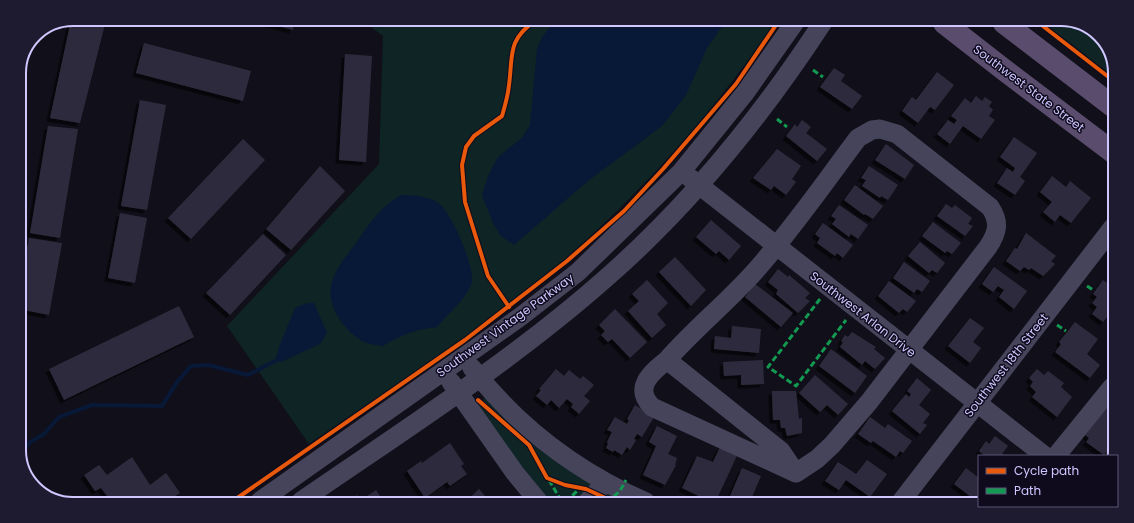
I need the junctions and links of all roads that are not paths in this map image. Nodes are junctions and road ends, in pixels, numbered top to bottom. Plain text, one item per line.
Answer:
1 (792, 26) edge
2 (820, 26) edge
3 (948, 26) edge
4 (1008, 26) edge
5 (1108, 103) edge
6 (1108, 148) edge
7 (681, 172) junction
8 (700, 186) junction
9 (1108, 233) edge
10 (776, 246) junction
11 (909, 350) junction
12 (463, 357) junction
13 (668, 360) junction
14 (444, 371) junction
15 (480, 378) junction
16 (1108, 392) edge
17 (459, 393) junction
18 (976, 403) junction
19 (1044, 455) edge
20 (1057, 455) edge
21 (796, 473) junction
22 (605, 483) junction
23 (270, 497) edge
24 (307, 497) edge
25 (535, 497) edge
26 (592, 497) edge
27 (635, 497) edge
28 (905, 497) edge

1 - 7 street, Southwest Vintage Parkway
2 - 8 street, Southwest Vintage Parkway
3 - 6 main road, Southwest State Street
4 - 5 main road
7 - 8 street, Southwest Arlan Drive
7 - 12 street, Southwest Vintage Parkway
8 - 10 street, Southwest Arlan Drive
8 - 15 street, Southwest Vintage Parkway
9 - 18 street, Southwest 18th Street
10 - 11 street, Southwest Arlan Drive
10 - 11 street
10 - 13 street
11 - 18 street, Southwest Arlan Drive
11 - 21 street
12 - 14 street, Southwest Vintage Parkway
12 - 15 street
13 - 21 street
13 - 21 street
14 - 17 street
14 - 23 street, Southwest Vintage Parkway
15 - 17 street, Southwest Vintage Parkway
15 - 22 street
16 - 20 street
17 - 24 street, Southwest Vintage Parkway
17 - 25 street
18 - 19 street, Southwest Arlan Drive
18 - 28 street, Southwest 18th Street
22 - 26 street
22 - 27 street

